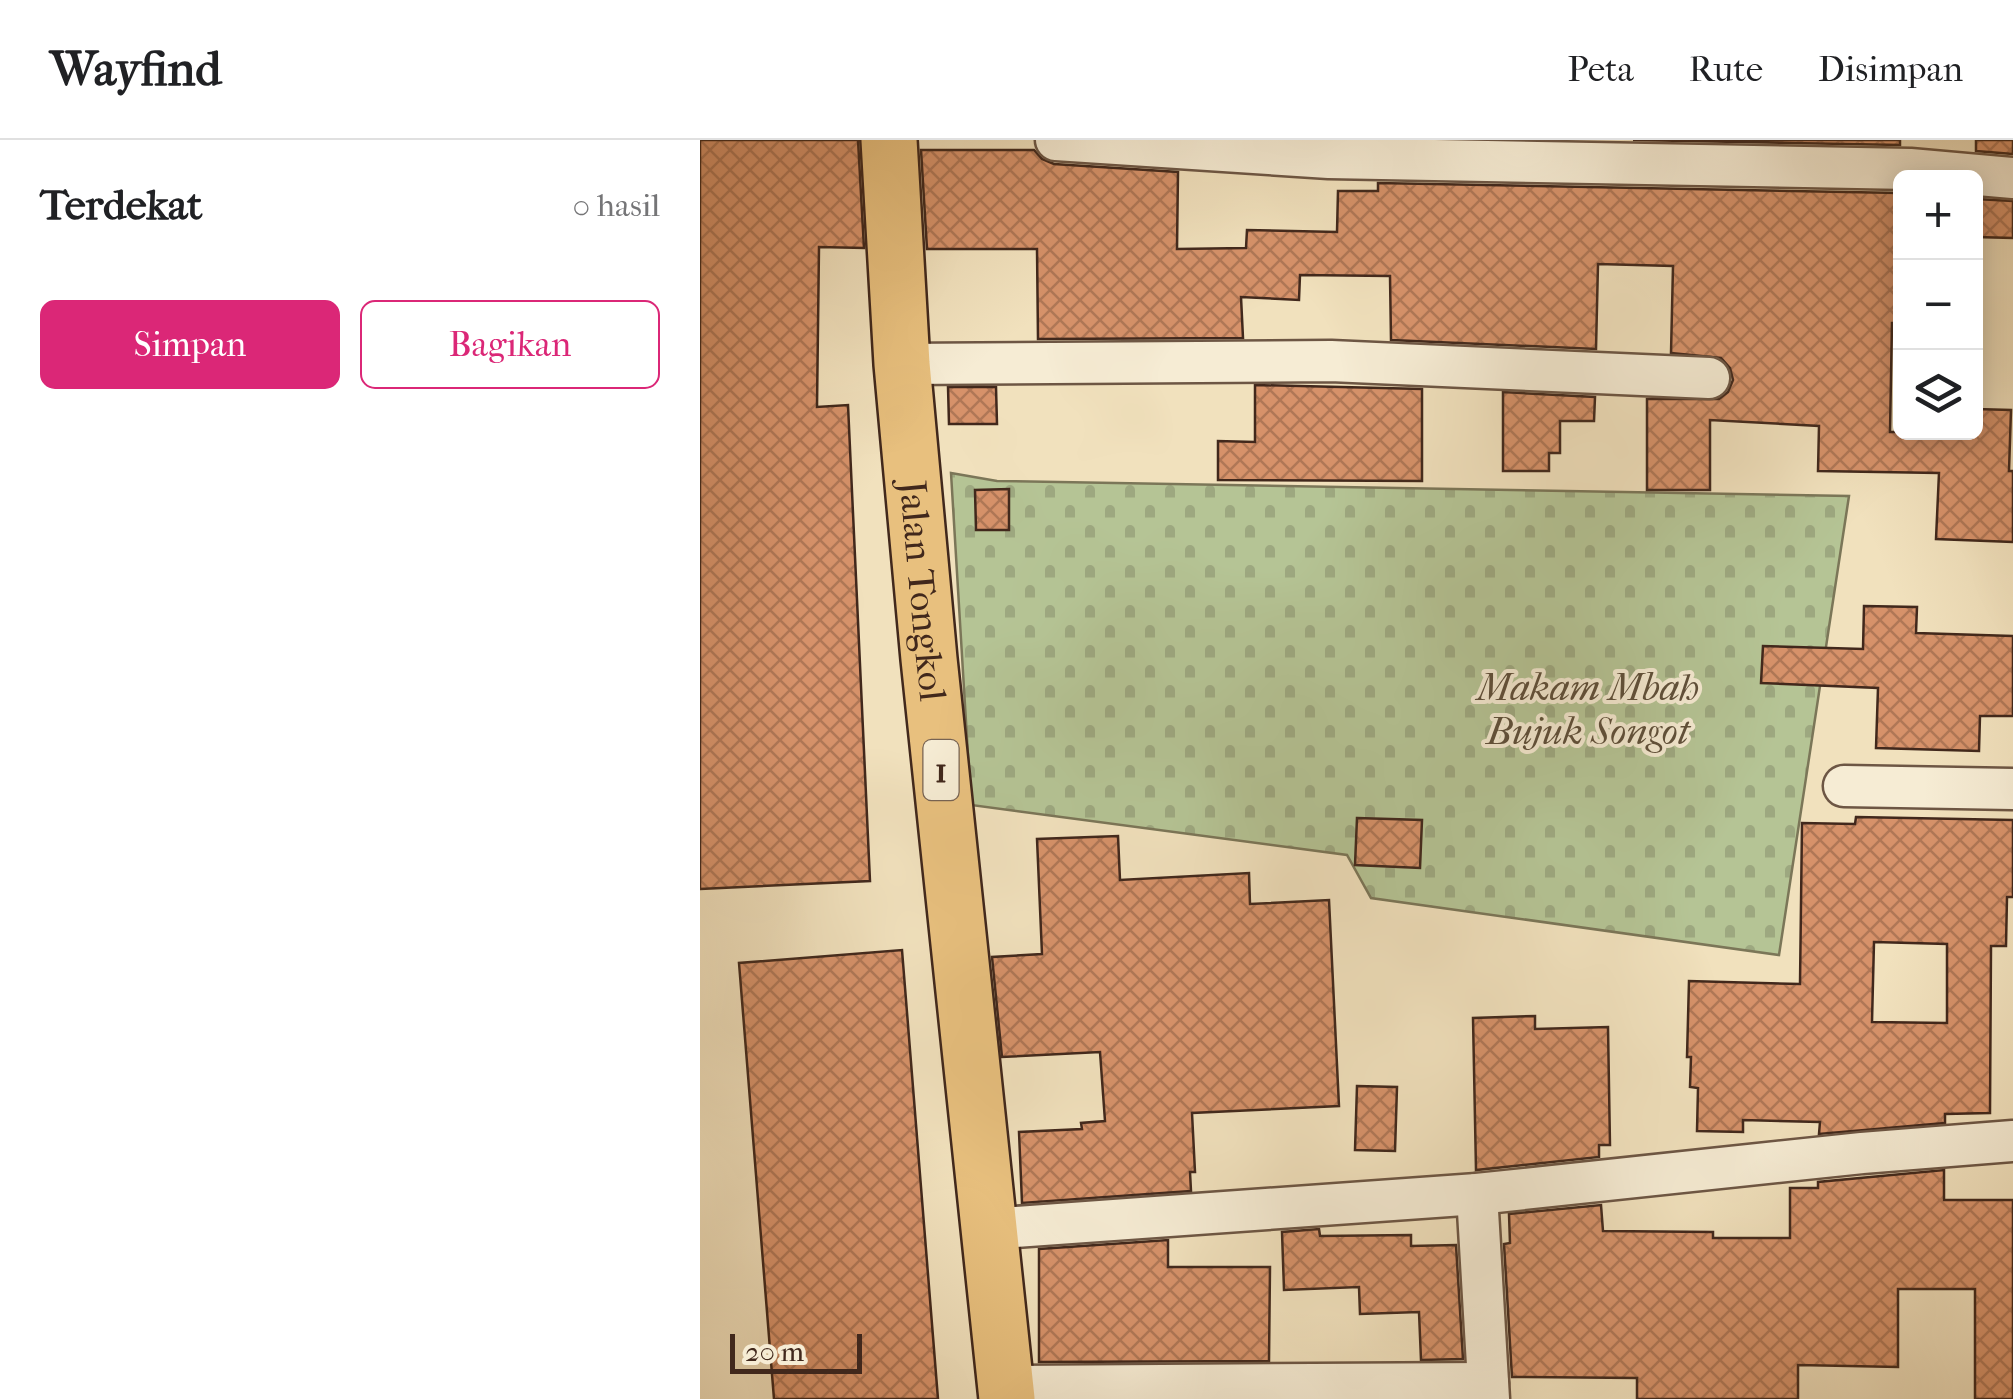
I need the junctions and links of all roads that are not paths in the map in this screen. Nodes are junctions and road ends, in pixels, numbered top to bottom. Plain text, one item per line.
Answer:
1 (889, 140) edge
2 (1056, 140) edge
3 (1329, 149) edge
4 (2013, 178) edge
5 (902, 364) junction
6 (1709, 378) dead end
7 (1844, 786) dead end
8 (2013, 789) edge
9 (2013, 1141) edge
10 (1477, 1194) junction
11 (987, 1229) junction
12 (1488, 1391) edge
13 (1006, 1393) edge

1 - 5 highway, Jalan Tongkol / 1
2 - 3 street
3 - 4 street
5 - 6 street
5 - 11 highway, Jalan Tongkol / 1
7 - 8 street
9 - 10 street
10 - 11 street
10 - 12 street
11 - 13 highway, Jalan Tongkol / 1
12 - 13 street

